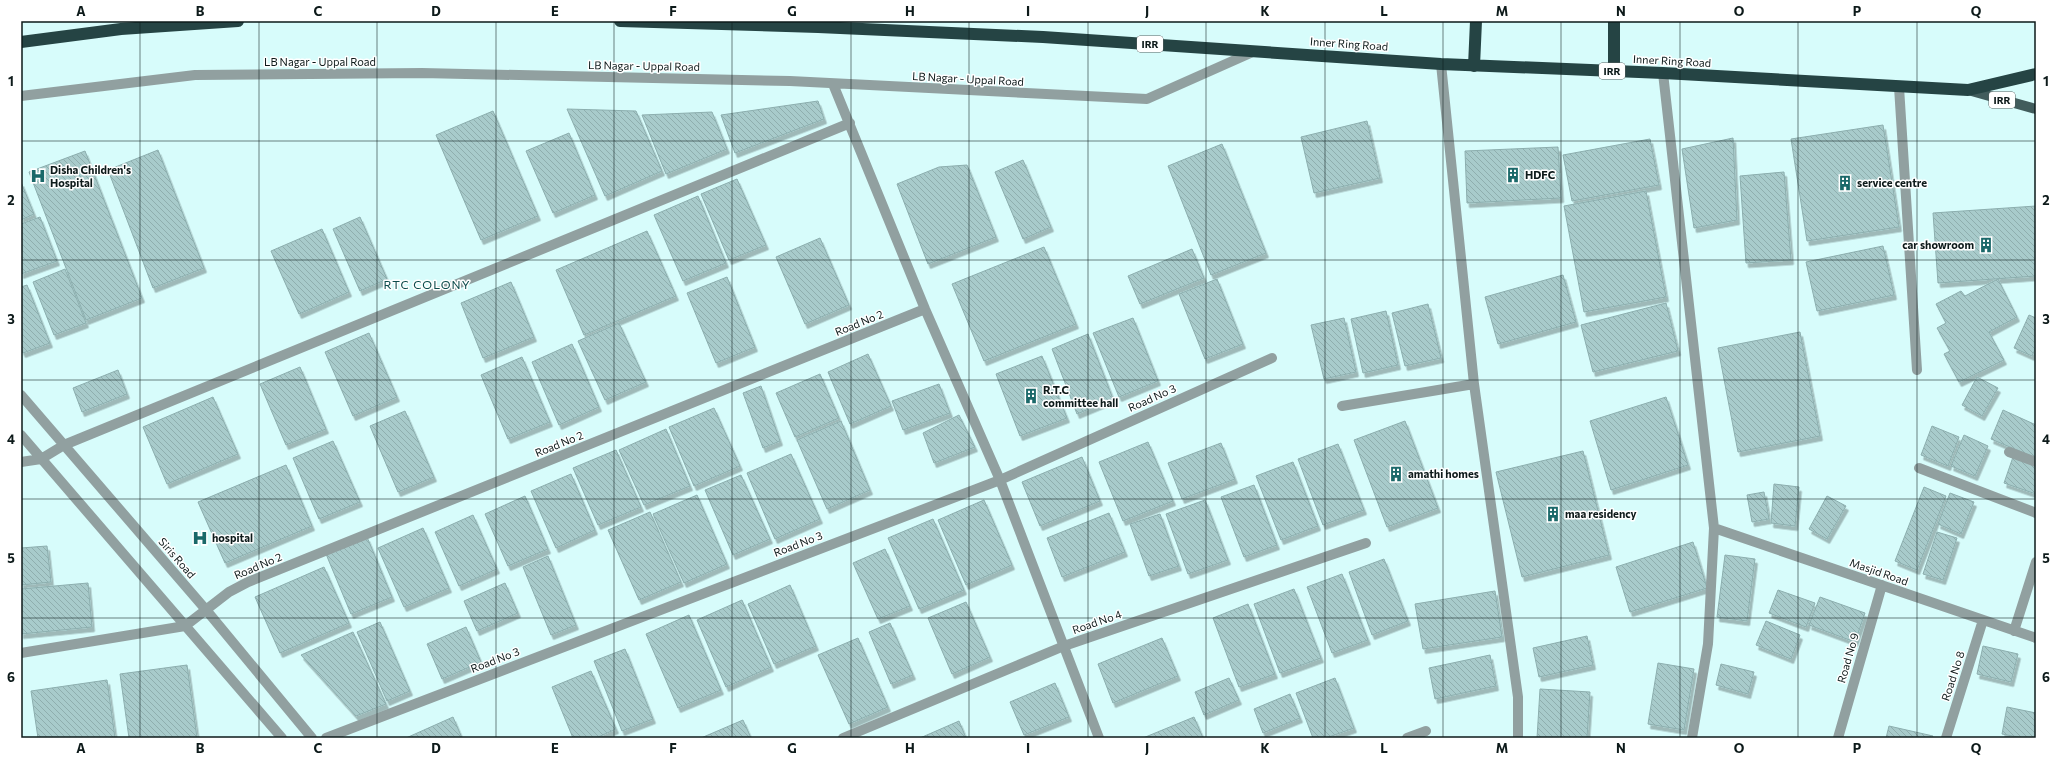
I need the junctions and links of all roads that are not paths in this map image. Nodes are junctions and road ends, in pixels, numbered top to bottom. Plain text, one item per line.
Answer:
1 (238, 21) edge
2 (620, 21) edge
3 (1476, 21) edge
4 (1614, 21) edge
5 (21, 42) edge
6 (1257, 50) junction
7 (1441, 64) junction
8 (1474, 66) junction
9 (1614, 71) junction
10 (1663, 73) junction
11 (2036, 74) edge
12 (833, 84) junction
13 (1899, 87) junction
14 (1968, 90) junction
15 (21, 96) edge
16 (2036, 109) edge
17 (850, 123) junction
18 (925, 309) junction
19 (1272, 358) dead end
20 (1917, 370) dead end
21 (1474, 384) junction
22 (21, 395) edge
23 (1342, 406) dead end
24 (21, 435) edge
25 (64, 445) junction
26 (2009, 452) dead end
27 (42, 459) junction
28 (21, 462) edge
29 (2036, 462) edge
30 (1919, 468) dead end
31 (1000, 480) junction
32 (2036, 513) edge
33 (1714, 528) junction
34 (1366, 544) dead end
35 (2036, 562) edge
36 (1882, 585) junction
37 (207, 611) junction
38 (1984, 620) junction
39 (185, 626) junction
40 (2014, 631) junction
41 (2036, 638) edge
42 (1064, 646) junction
43 (21, 653) edge
44 (1426, 731) dead end
45 (279, 737) edge
46 (312, 738) edge
47 (326, 738) edge
48 (843, 738) edge
49 (1099, 738) edge
50 (1407, 738) edge
51 (1518, 738) edge
52 (1692, 738) edge
53 (1838, 738) edge
54 (1946, 738) edge

1 - 5 highway
2 - 6 highway, IRR
3 - 8 highway
4 - 9 highway
6 - 7 highway, Inner Ring Road / IRR
6 - 12 street, LB Nagar - Uppal Road
7 - 8 highway, Inner Ring Road / IRR
7 - 21 street
8 - 9 highway, Inner Ring Road / IRR
9 - 10 highway, Inner Ring Road / IRR
10 - 13 highway, Inner Ring Road / IRR
10 - 33 street
11 - 14 highway, IRR
12 - 15 street, LB Nagar - Uppal Road
12 - 17 street
13 - 14 highway, Inner Ring Road / IRR
13 - 20 street
14 - 16 main road, Inner Ring Road / IRR
17 - 18 street
17 - 25 street
18 - 31 street
18 - 37 street, Road No 2
19 - 31 street, Road No 3
21 - 23 street
21 - 51 street
22 - 25 street, Siris Road
24 - 27 street
25 - 27 street
25 - 37 street, Siris Road
26 - 29 street
27 - 28 street
27 - 39 street
30 - 32 street
31 - 42 street
31 - 47 street, Road No 3
33 - 36 street, Masjid Road
33 - 52 street
34 - 42 street, Road No 4
35 - 40 street
36 - 38 street, Masjid Road
36 - 53 street, Road No 9
37 - 39 street, Road No 2
37 - 46 street, Siris Road
38 - 40 street, Masjid Road
38 - 54 street, Road No 8
39 - 43 street
39 - 45 street
40 - 41 street, Masjid Road
42 - 48 street, Road No 4
42 - 49 street
44 - 50 street

